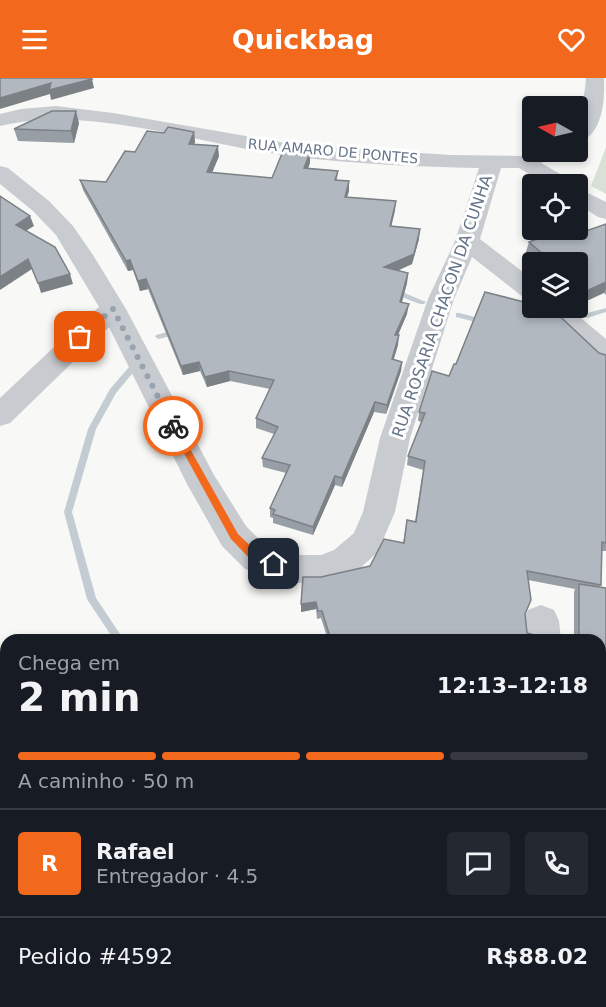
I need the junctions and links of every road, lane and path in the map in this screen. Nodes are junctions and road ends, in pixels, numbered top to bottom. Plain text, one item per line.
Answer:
1 (596, 78) edge
2 (77, 114) junction
3 (0, 120) edge
4 (588, 121) edge
5 (0, 133) edge
6 (492, 162) junction
7 (522, 162) edge
8 (524, 162) edge
9 (0, 173) edge
10 (544, 174) edge
11 (588, 201) edge
12 (606, 212) edge
13 (467, 241) junction
14 (522, 283) edge
15 (113, 309) junction
16 (565, 318) edge
17 (606, 354) edge
18 (0, 415) edge

1 - 4 street
2 - 3 street, RUA AMARO DE PONTES
2 - 5 street, RUA AMARO DE PONTES
2 - 6 street, RUA AMARO DE PONTES
6 - 7 street, RUA AMARO DE PONTES
6 - 13 street, RUA ROSARIA CHACON DA CUNHA
8 - 10 street
9 - 15 street, RUA ROSARIA CHACON DA CUNHA
11 - 12 street
13 - 14 street
13 - 15 street, RUA ROSARIA CHACON DA CUNHA
15 - 18 street
16 - 17 street

